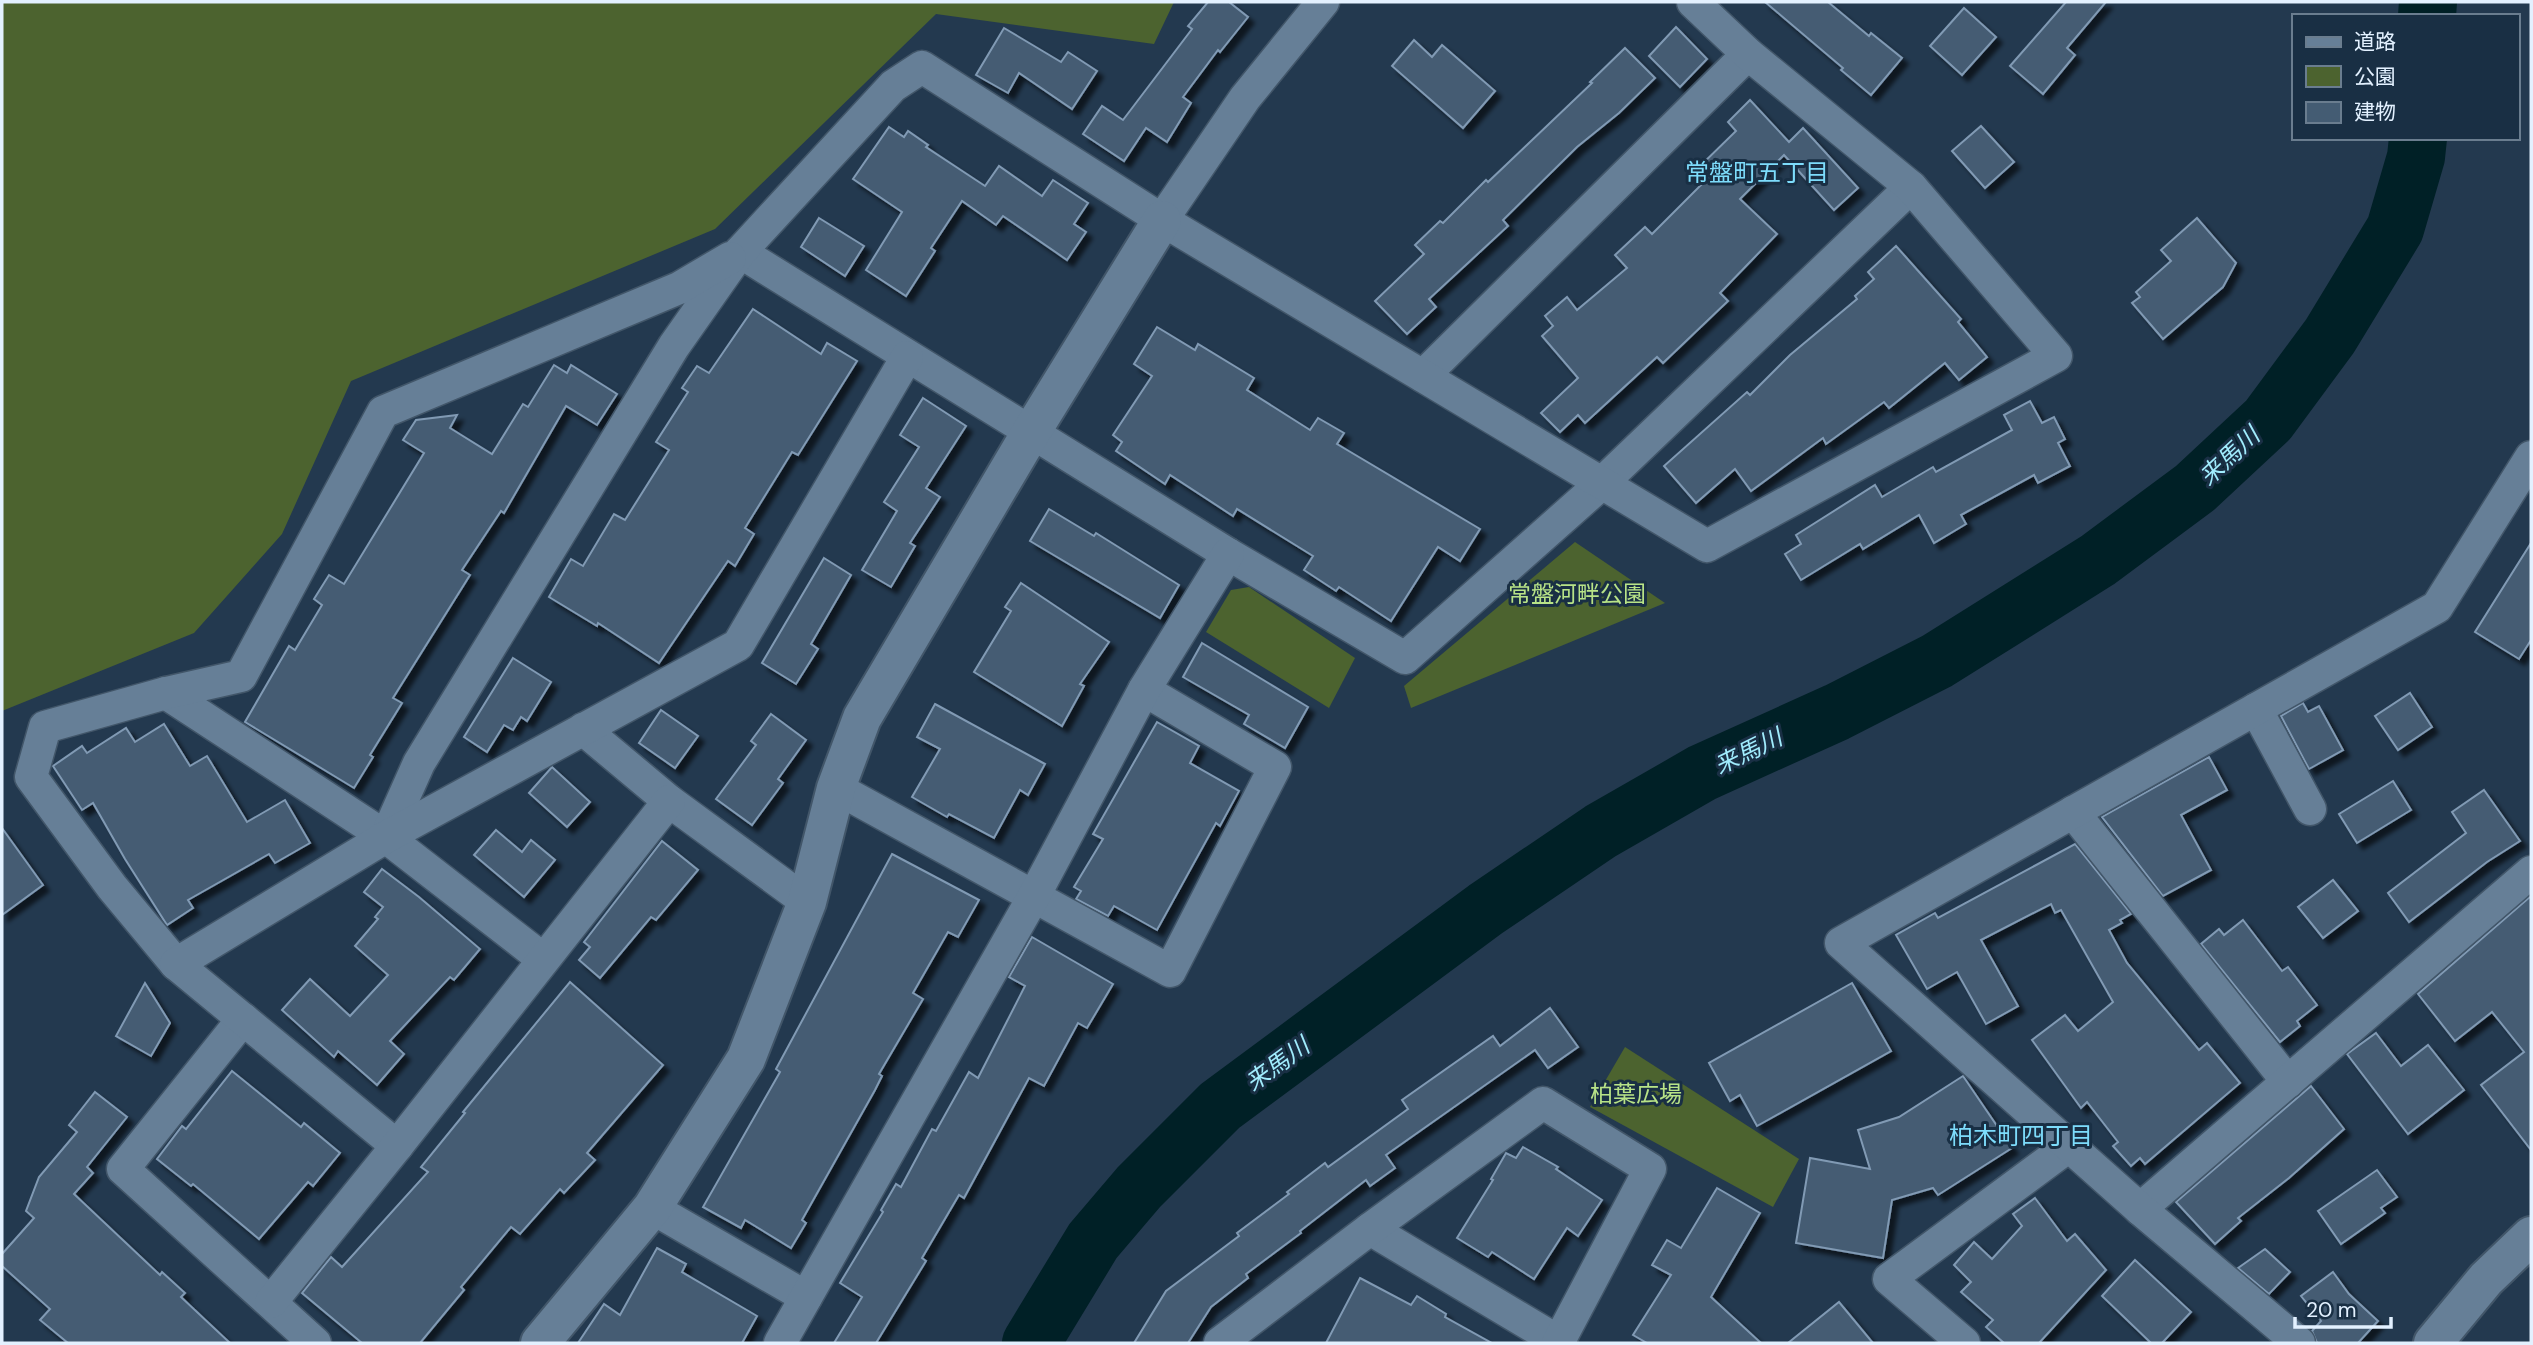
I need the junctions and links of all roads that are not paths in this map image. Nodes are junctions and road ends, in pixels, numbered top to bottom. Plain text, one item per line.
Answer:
1 (1323, 2) edge
2 (1693, 2) edge
3 (1748, 54) junction
4 (1911, 187) junction
5 (1162, 220) junction
6 (740, 252) junction
7 (907, 357) junction
8 (1423, 376) junction
9 (1031, 434) junction
10 (2531, 457) edge
11 (1601, 484) junction
12 (1228, 554) junction
13 (1144, 690) junction
14 (166, 693) junction
15 (2256, 709) junction
16 (583, 729) junction
17 (836, 788) junction
18 (669, 801) junction
19 (2310, 808) dead end
20 (2073, 812) junction
21 (386, 836) junction
22 (2531, 872) edge
23 (1034, 896) junction
24 (807, 902) junction
25 (543, 960) junction
26 (176, 964) junction
27 (243, 1019) junction
28 (2288, 1082) junction
29 (397, 1146) junction
30 (2069, 1146) junction
31 (652, 1208) junction
32 (2140, 1209) junction
33 (1370, 1229) junction
34 (2531, 1236) edge
35 (807, 1297) junction
36 (271, 1302) junction
37 (315, 1343) edge
38 (540, 1343) edge
39 (780, 1343) edge
40 (1220, 1343) edge
41 (1559, 1343) edge
42 (1964, 1343) edge
43 (2300, 1343) edge
44 (2433, 1343) edge

1 - 5 street
2 - 3 street
3 - 4 street
3 - 8 street
4 - 11 street
4 - 11 street
5 - 6 street
5 - 8 street
5 - 9 street
6 - 7 street
6 - 14 street
6 - 21 street
7 - 9 street
7 - 16 street
8 - 11 street
9 - 12 street
9 - 17 street
10 - 15 street
11 - 12 street
12 - 13 street
13 - 23 street
13 - 23 street
14 - 21 street
14 - 26 street
15 - 19 street
15 - 20 street
16 - 18 street
16 - 21 street
17 - 23 street
17 - 24 street
18 - 24 street
18 - 25 street
20 - 28 street
20 - 30 street
21 - 25 street
21 - 26 street
22 - 28 street
23 - 35 street
24 - 31 street
25 - 29 street
26 - 27 street
27 - 29 street
27 - 36 street
28 - 32 street
29 - 36 street
30 - 32 street
30 - 42 street
31 - 35 street
31 - 38 street
32 - 43 street
33 - 40 street
33 - 41 street
33 - 41 street
34 - 44 street
35 - 39 street
36 - 37 street

